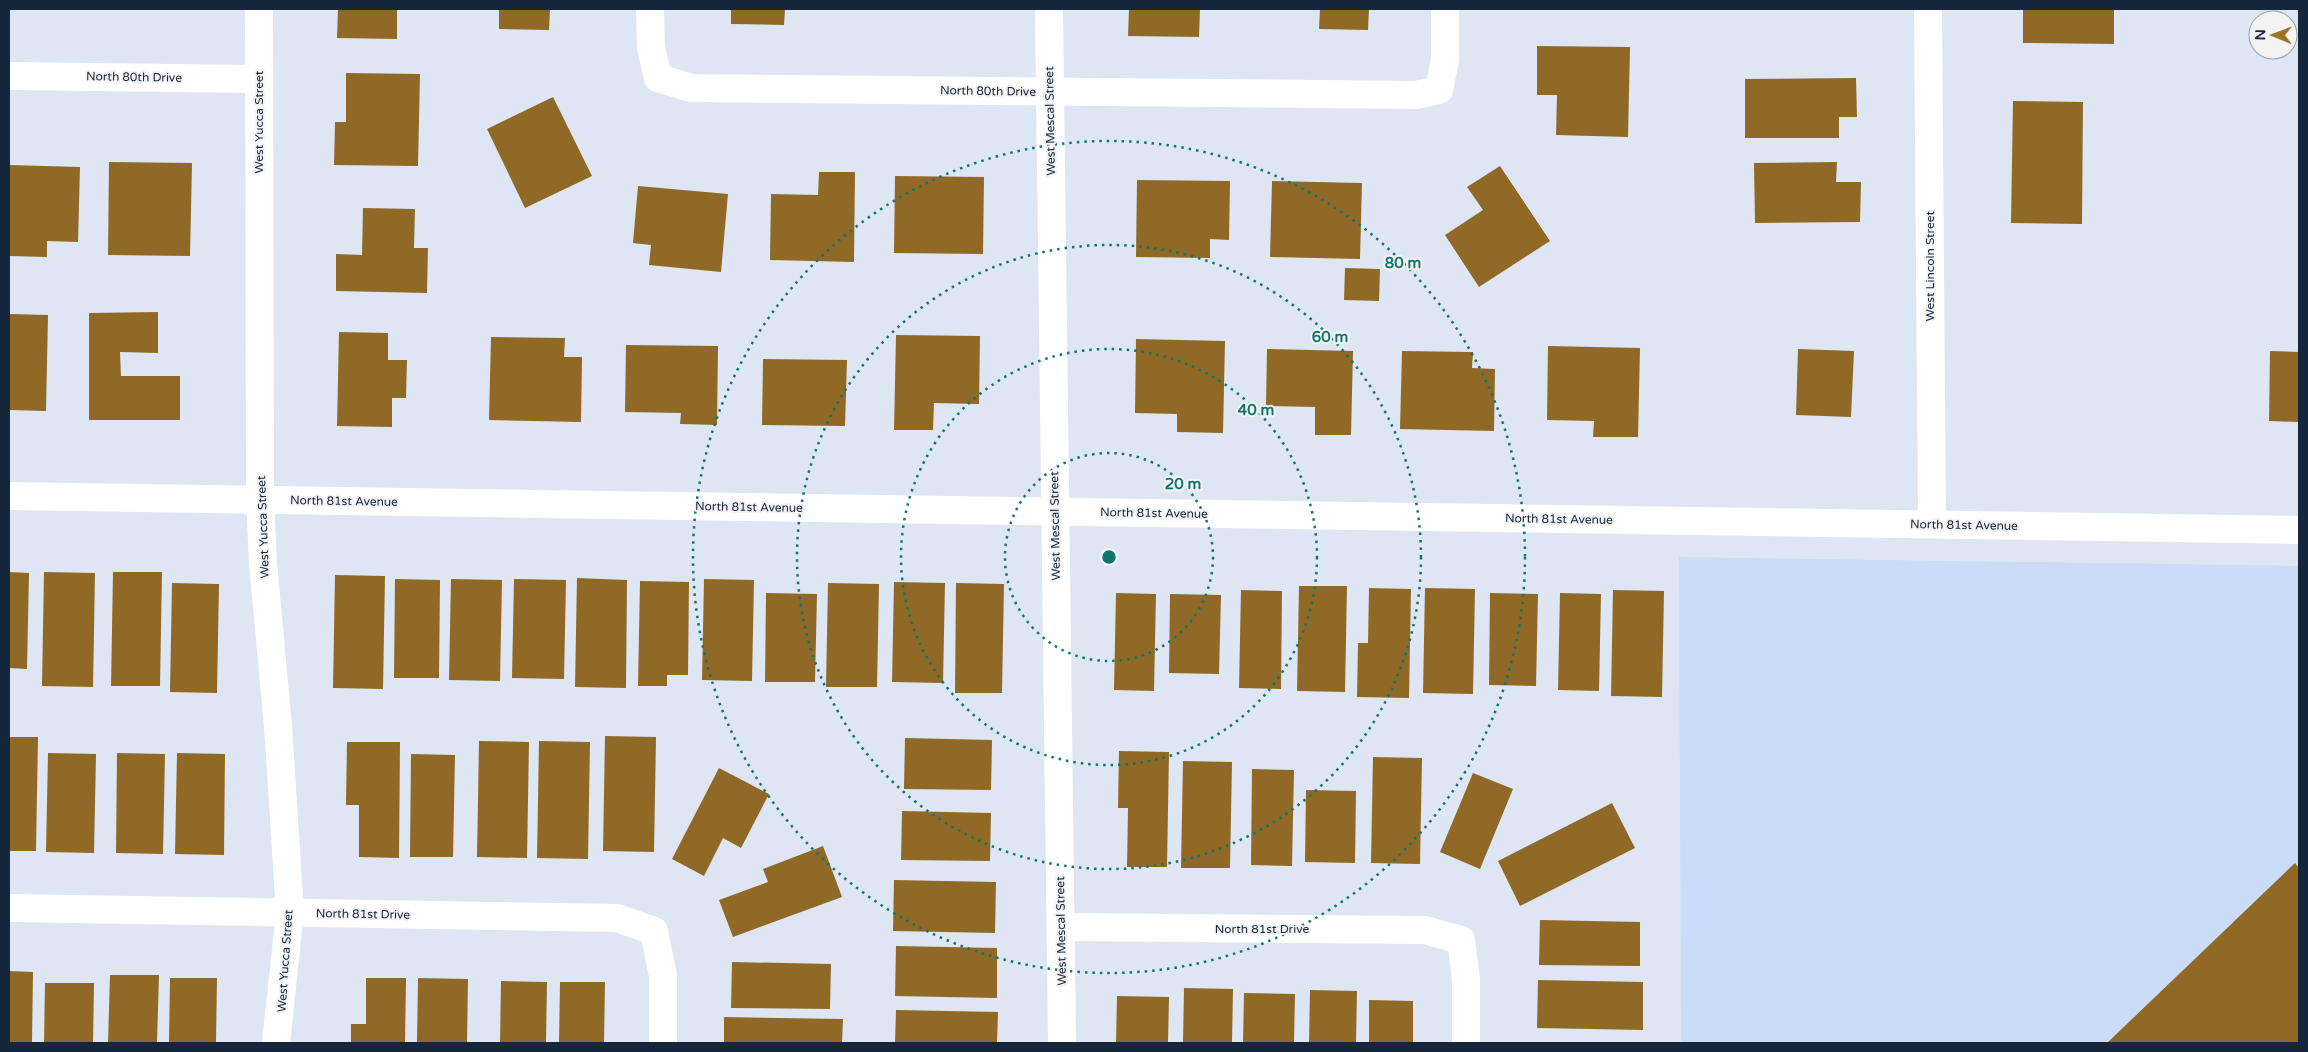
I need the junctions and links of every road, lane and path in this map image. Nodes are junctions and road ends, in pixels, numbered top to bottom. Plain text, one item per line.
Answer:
1 (259, 9) edge
2 (650, 9) edge
3 (1049, 9) edge
4 (1445, 9) edge
5 (1928, 9) edge
6 (9, 76) edge
7 (259, 79) junction
8 (1050, 92) junction
9 (9, 496) edge
10 (260, 500) junction
11 (1055, 511) junction
12 (1932, 524) junction
13 (2299, 530) edge
14 (9, 908) edge
15 (290, 912) junction
16 (1061, 927) junction
17 (276, 1043) edge
18 (663, 1043) edge
19 (1062, 1043) edge
20 (1466, 1043) edge

1 - 7 street, West Yucca Street
2 - 8 street, North 80th Drive
3 - 8 street, West Mescal Street
4 - 8 street, North 80th Drive
5 - 12 street, West Lincoln Street
6 - 7 street, North 80th Drive
7 - 10 street, West Yucca Street
8 - 11 street, West Mescal Street
9 - 10 street, North 81st Avenue
10 - 11 street, North 81st Avenue
10 - 15 street, West Yucca Street
11 - 12 street, North 81st Avenue
11 - 16 street, West Mescal Street
12 - 13 street, North 81st Avenue
14 - 15 street, North 81st Drive
15 - 17 street, West Yucca Street
15 - 18 street, North 81st Drive
16 - 19 street, West Mescal Street
16 - 20 street, North 81st Drive

